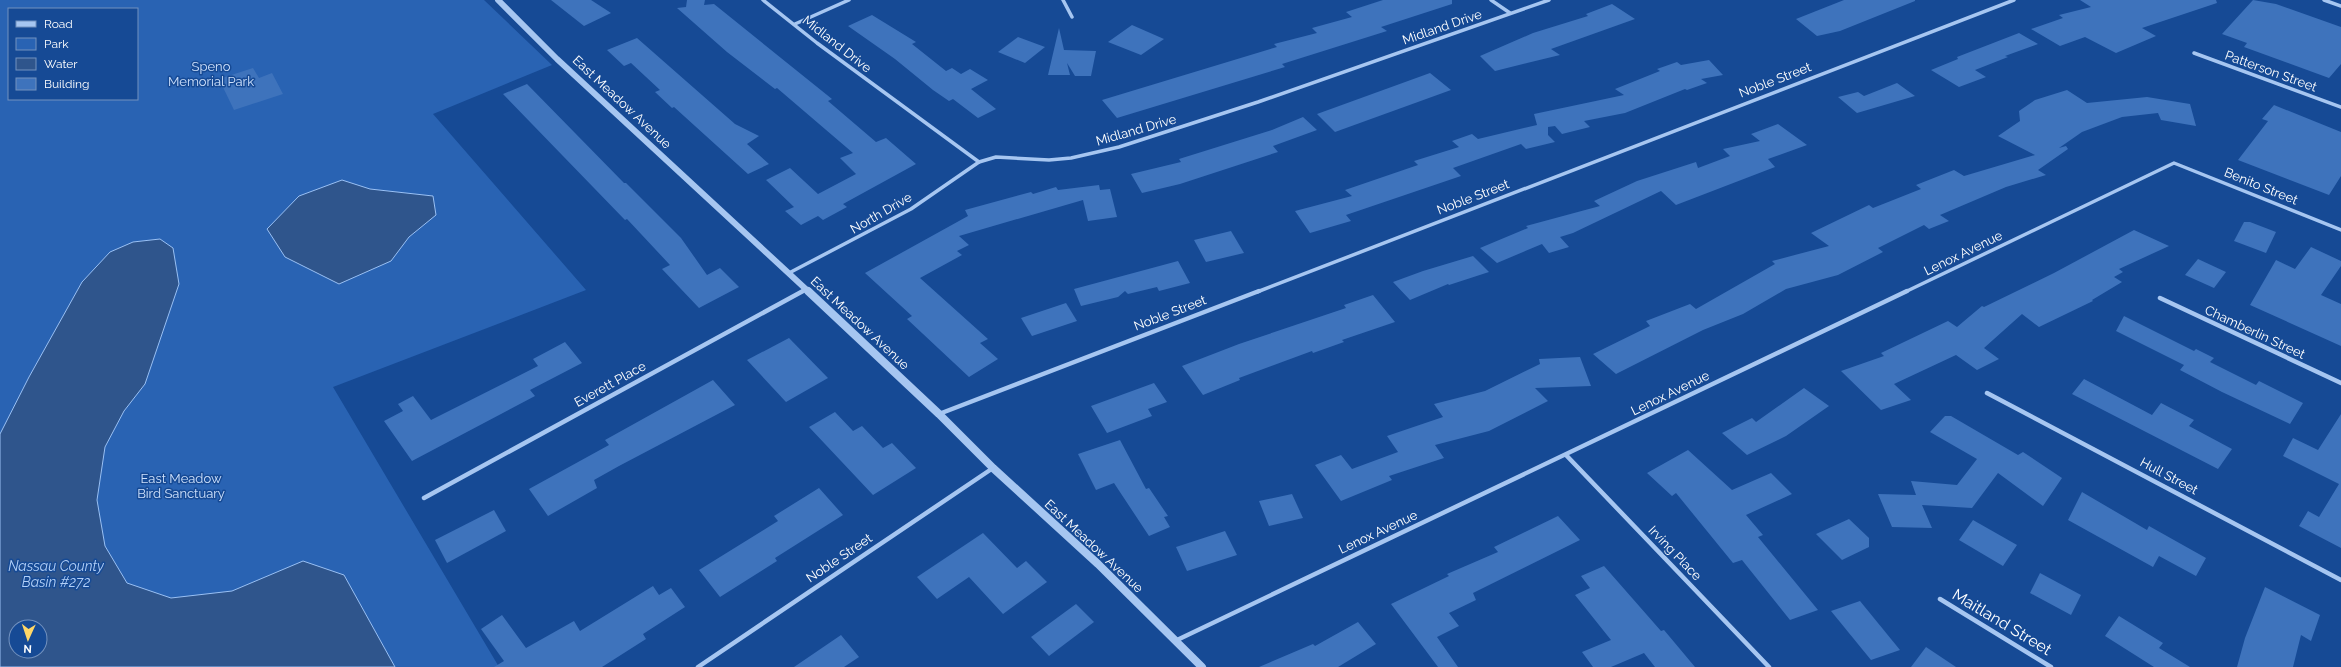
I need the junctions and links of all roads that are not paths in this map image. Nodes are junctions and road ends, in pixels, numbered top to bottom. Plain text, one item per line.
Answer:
1 (498, 0) edge
2 (763, 0) edge
3 (849, 0) edge
4 (1064, 0) edge
5 (1491, 0) edge
6 (1550, 0) edge
7 (2014, 0) edge
8 (2324, 0) edge
9 (2341, 6) edge
10 (1510, 13) junction
11 (1072, 17) dead end
12 (795, 24) junction
13 (2194, 53) dead end
14 (2341, 107) edge
15 (979, 162) junction
16 (2174, 162) joint
17 (2341, 230) edge
18 (789, 274) junction
19 (806, 289) junction
20 (2160, 298) dead end
21 (2341, 383) edge
22 (1988, 393) dead end
23 (939, 414) junction
24 (1566, 455) junction
25 (993, 468) junction
26 (424, 498) dead end
27 (2341, 580) edge
28 (1940, 599) dead end
29 (1175, 641) junction
30 (698, 667) edge
31 (1202, 667) edge
32 (1769, 667) edge
33 (2051, 667) edge

1 - 18 street, East Meadow Avenue
2 - 12 street, Midland Drive
3 - 12 street
4 - 11 street
5 - 10 street
6 - 10 street, Midland Drive
7 - 23 street, Noble Street
8 - 9 street
10 - 15 street, Midland Drive
12 - 15 street, Midland Drive
13 - 14 street, Patterson Street
15 - 18 street, North Drive
16 - 17 street, Benito Street
16 - 24 street, Lenox Avenue
18 - 19 street, East Meadow Avenue
19 - 23 street, East Meadow Avenue
19 - 26 street, Everett Place
20 - 21 street, Chamberlin Street
22 - 27 street, Hull Street
23 - 25 street, East Meadow Avenue
24 - 29 street, Lenox Avenue
24 - 32 street, Irving Place
25 - 29 street, East Meadow Avenue
25 - 30 street, Noble Street
28 - 33 street, Maitland Street
29 - 31 street, East Meadow Avenue

